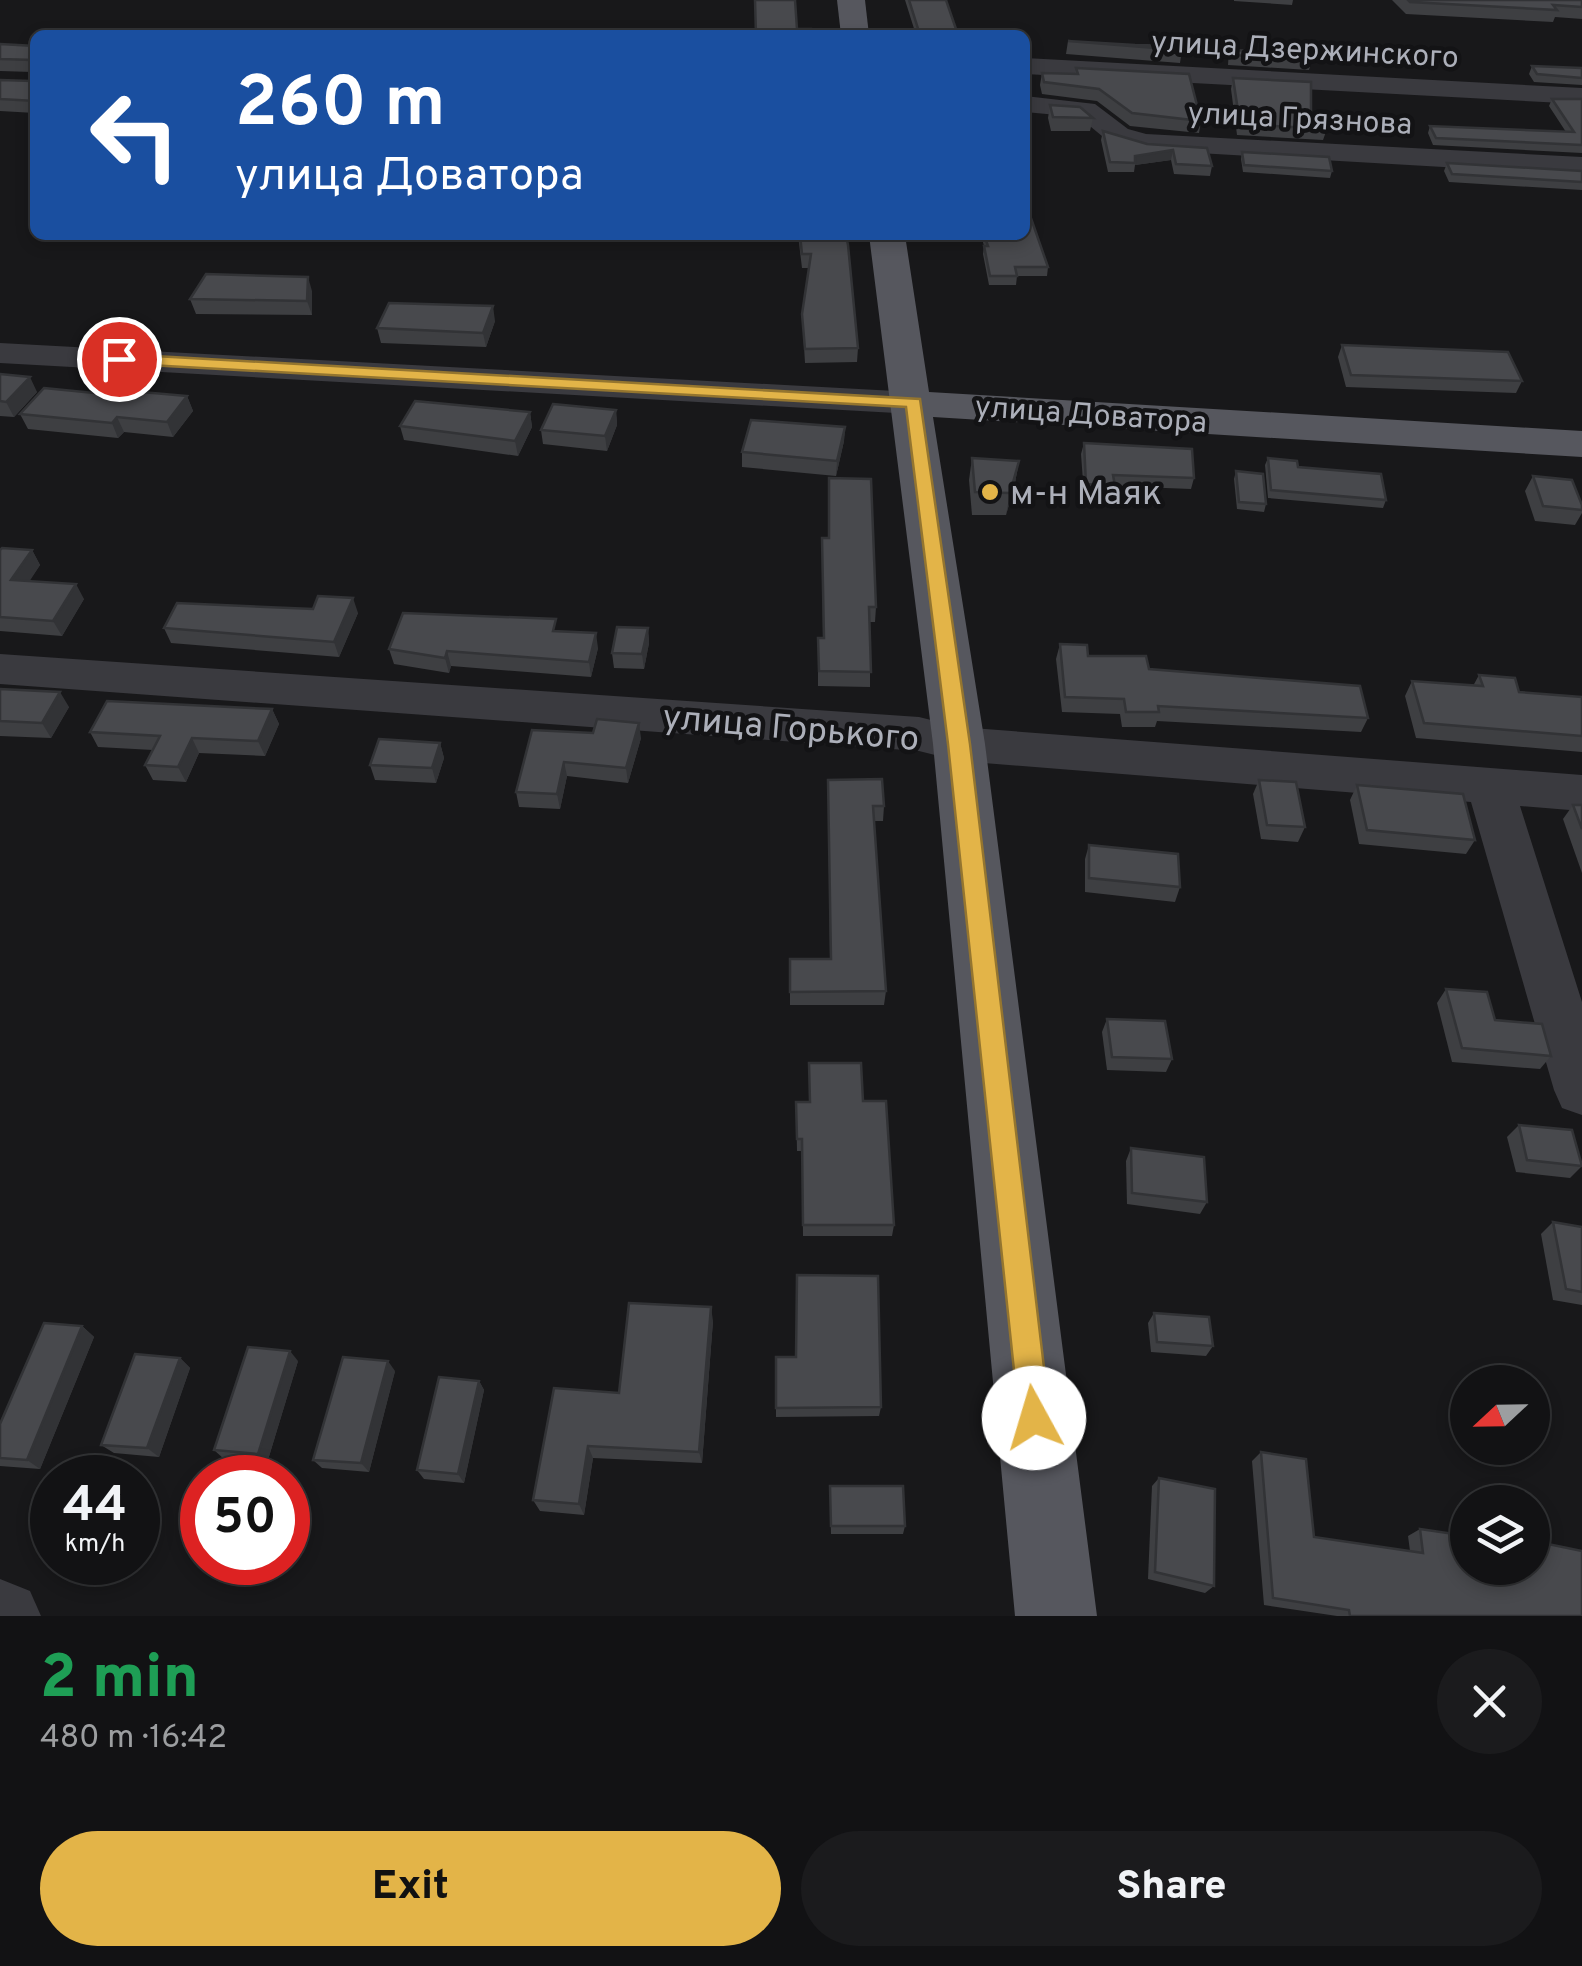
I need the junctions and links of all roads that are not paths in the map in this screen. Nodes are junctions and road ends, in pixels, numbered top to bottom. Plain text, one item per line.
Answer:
1 (852, 0) edge
2 (855, 30) edge
3 (1030, 66) edge
4 (1582, 96) edge
5 (1030, 104) edge
6 (1582, 166) edge
7 (888, 240) edge
8 (0, 352) edge
9 (914, 403) junction
10 (1582, 444) edge
11 (0, 669) edge
12 (959, 744) junction
13 (1490, 786) junction
14 (1582, 793) edge
15 (1582, 1090) edge
16 (1056, 1616) edge

1 - 2 main road
3 - 4 street, улица Дзержинского
5 - 6 street, улица Грязнова
7 - 9 main road
8 - 9 street, улица Доватора
9 - 10 main road, улица Доватора
9 - 12 main road
11 - 12 street, улица Горького
12 - 13 street, улица Горького
12 - 16 main road
13 - 14 street, улица Горького
13 - 15 street

